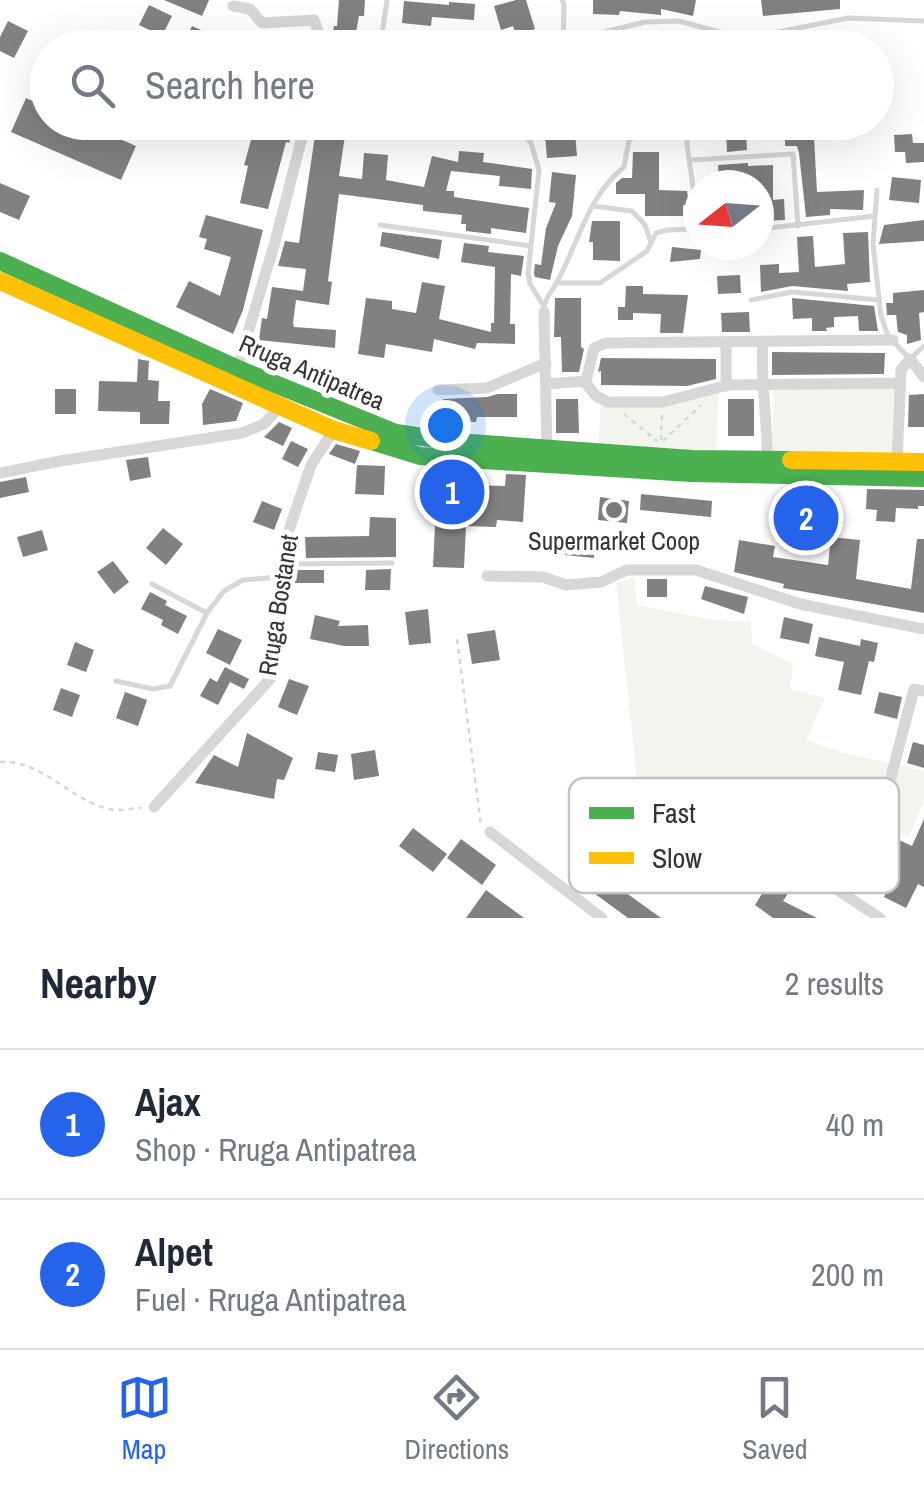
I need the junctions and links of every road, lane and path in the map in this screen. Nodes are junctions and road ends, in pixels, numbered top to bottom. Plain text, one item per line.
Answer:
1 (387, 0) edge
2 (562, 0) edge
3 (233, 6) dead end
4 (924, 21) edge
5 (318, 30) edge
6 (383, 30) edge
7 (564, 30) edge
8 (613, 30) edge
9 (712, 30) edge
10 (788, 30) edge
11 (301, 140) edge
12 (526, 140) edge
13 (629, 140) edge
14 (689, 140) edge
15 (690, 160) junction
16 (691, 170) edge
17 (877, 190) dead end
18 (592, 206) junction
19 (876, 216) junction
20 (380, 225) dead end
21 (798, 226) junction
22 (774, 228) edge
23 (684, 229) edge
24 (651, 242) junction
25 (532, 246) junction
26 (0, 262) edge
27 (0, 281) edge
28 (557, 283) junction
29 (751, 300) dead end
30 (879, 300) junction
31 (544, 310) junction
32 (893, 340) junction
33 (726, 342) junction
34 (763, 342) junction
35 (924, 346) edge
36 (910, 359) junction
37 (546, 363) junction
38 (924, 376) edge
39 (234, 377) junction
40 (584, 382) junction
41 (900, 383) junction
42 (546, 384) junction
43 (761, 385) junction
44 (723, 386) junction
45 (438, 390) dead end
46 (608, 402) junction
47 (663, 402) junction
48 (280, 406) junction
49 (334, 430) junction
50 (660, 443) junction
51 (546, 450) junction
52 (767, 460) junction
53 (897, 462) junction
54 (924, 462) edge
55 (0, 473) edge
56 (924, 478) edge
57 (392, 563) dead end
58 (280, 571) junction
59 (487, 576) dead end
60 (152, 584) dead end
61 (208, 613) junction
62 (924, 629) edge
63 (457, 639) dead end
64 (116, 681) dead end
65 (924, 690) edge
66 (0, 762) edge
67 (891, 778) edge
68 (154, 807) joint
69 (490, 832) joint
70 (569, 893) edge
71 (569, 893) edge
72 (842, 893) edge
73 (602, 918) edge
74 (880, 918) edge

1 - 6 lane
2 - 7 lane
3 - 5 street
4 - 10 lane
8 - 9 lane
11 - 39 street
12 - 25 lane
13 - 18 lane
14 - 15 lane
15 - 16 lane
15 - 21 lane
17 - 19 lane
18 - 24 lane
18 - 28 lane
19 - 21 lane
19 - 30 lane
20 - 25 lane
21 - 22 lane
23 - 24 lane
24 - 28 lane
25 - 31 lane
26 - 39 main road, Rruga Antipatrea
27 - 39 main road, Rruga Antipatrea
28 - 31 lane
29 - 30 lane
30 - 32 lane
31 - 37 street
32 - 34 street
32 - 36 lane
33 - 34 street
33 - 40 street
33 - 44 street
34 - 43 street
35 - 36 lane
36 - 38 street
36 - 41 street
37 - 42 street
37 - 45 street
39 - 48 main road, Rruga Antipatrea
39 - 51 main road, Rruga Antipatrea
40 - 42 street
40 - 46 street
41 - 43 street
41 - 53 street
42 - 51 street
43 - 44 street
43 - 52 street
44 - 47 street
44 - 50 path
46 - 47 street
46 - 50 path
47 - 50 path
48 - 49 main road, Rruga Antipatrea
48 - 55 street
49 - 56 main road, Rruga Antipatrea
49 - 58 street, Rruga Bostanet
51 - 52 main road, Rruga Antipatrea
52 - 53 main road, Rruga Antipatrea
53 - 54 main road, Rruga Antipatrea
57 - 58 lane
58 - 61 lane
58 - 68 street, Rruga Bostanet
59 - 62 street
60 - 61 lane
61 - 64 lane
63 - 69 path
65 - 67 street
66 - 68 path
69 - 70 street
71 - 73 street
72 - 74 street

